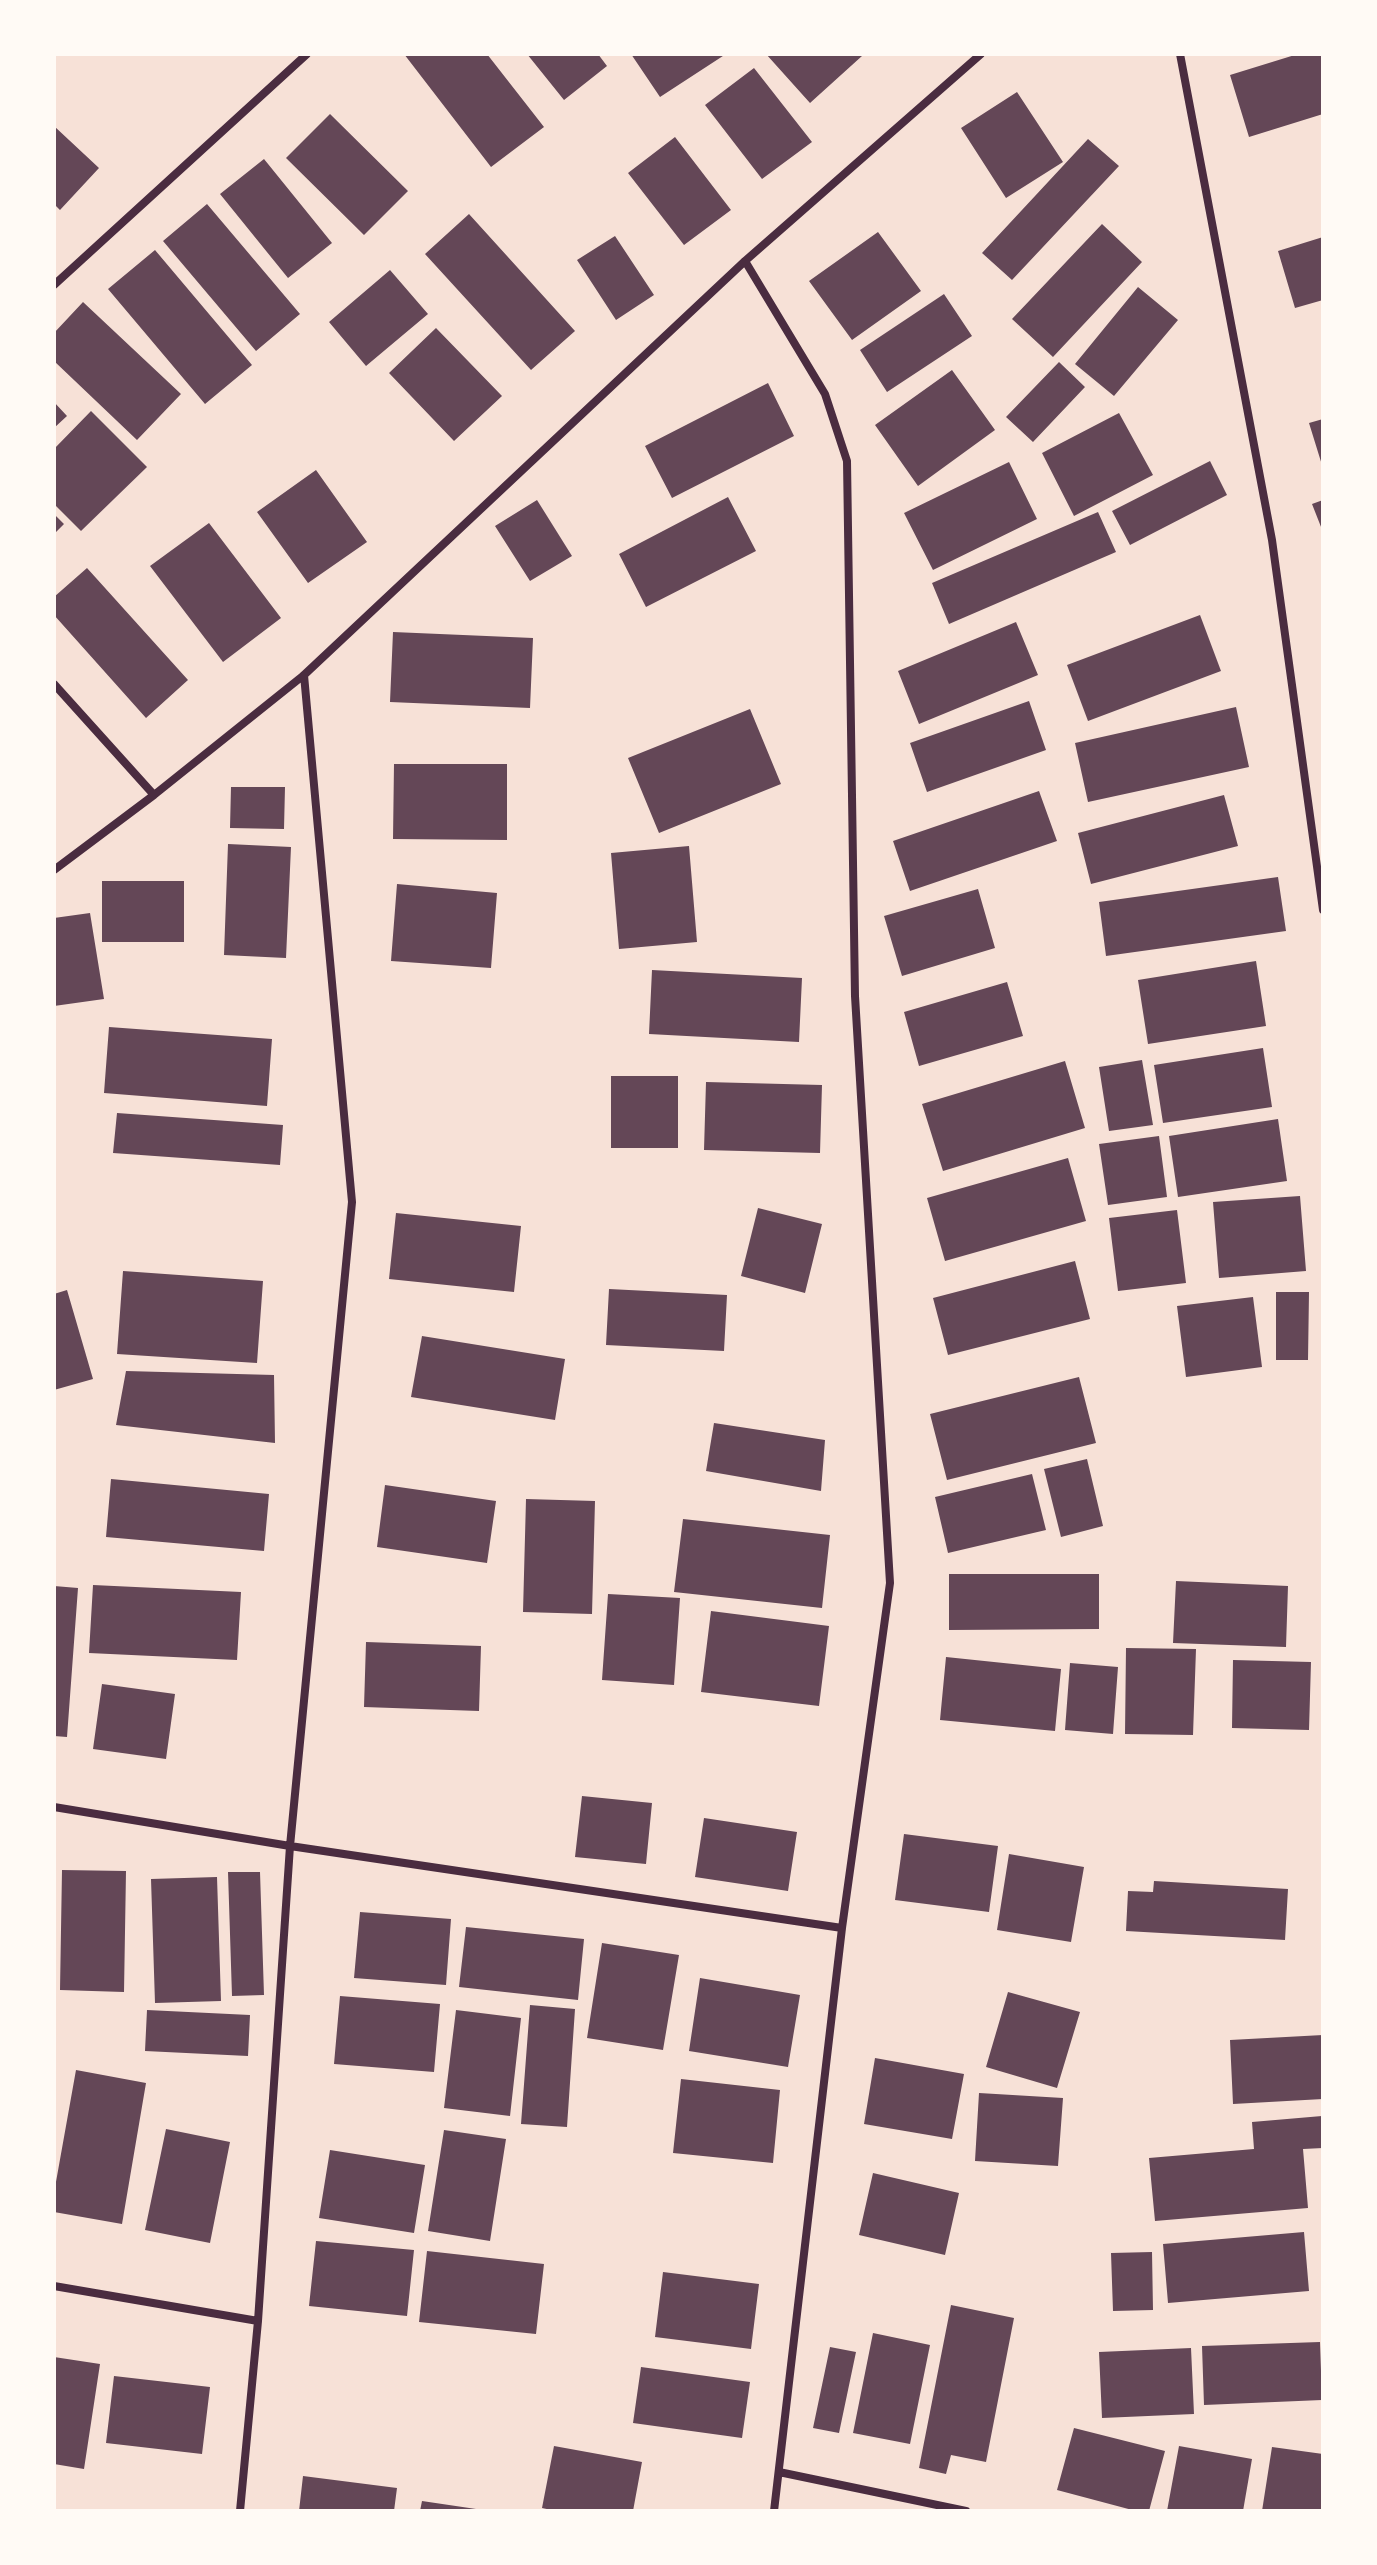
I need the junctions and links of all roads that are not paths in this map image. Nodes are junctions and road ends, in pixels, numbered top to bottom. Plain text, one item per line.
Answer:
1 (307, 54) edge
2 (981, 54) edge
3 (1180, 54) edge
4 (745, 261) junction
5 (54, 285) edge
6 (304, 675) junction
7 (54, 684) edge
8 (154, 795) junction
9 (54, 870) edge
10 (1323, 910) edge
11 (54, 1807) edge
12 (290, 1846) junction
13 (842, 1928) junction
14 (54, 2286) edge
15 (258, 2321) junction
16 (779, 2472) junction
17 (240, 2511) edge
18 (774, 2511) edge
19 (966, 2511) edge

1 - 5 street
2 - 4 street
3 - 10 street
4 - 6 street
4 - 13 street
6 - 8 street
6 - 12 street
7 - 8 street
8 - 9 street
11 - 12 street
12 - 13 street
12 - 15 street
13 - 16 street
14 - 15 street
15 - 17 street
16 - 18 street
16 - 19 street

